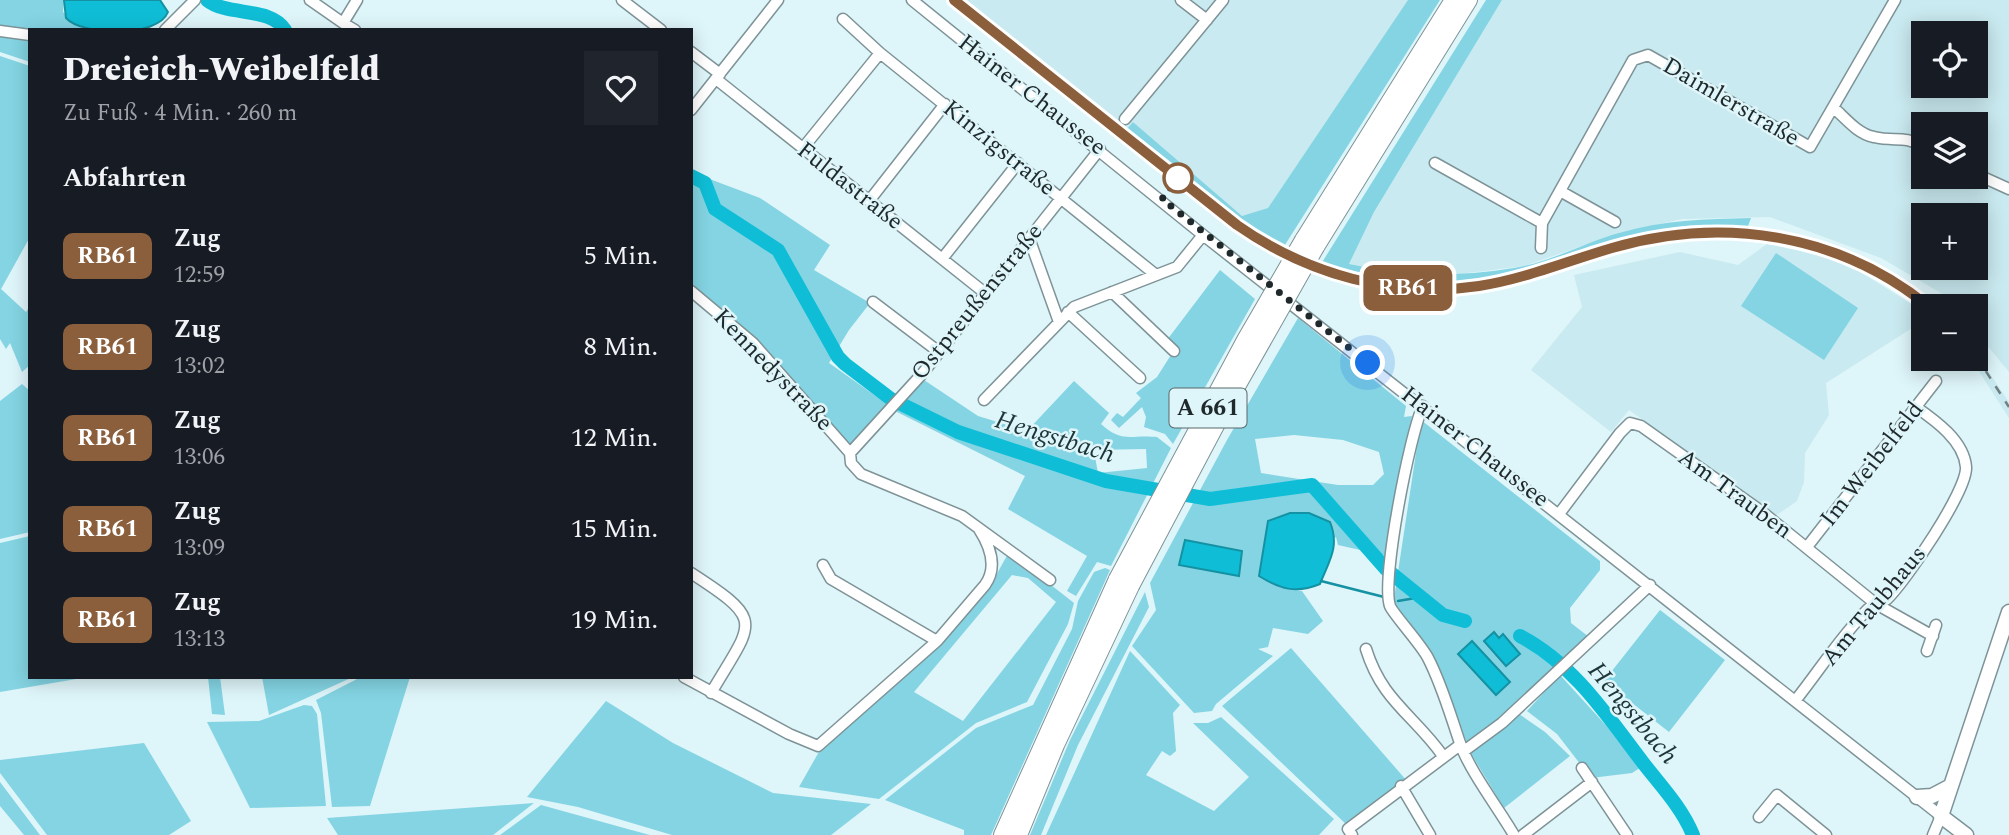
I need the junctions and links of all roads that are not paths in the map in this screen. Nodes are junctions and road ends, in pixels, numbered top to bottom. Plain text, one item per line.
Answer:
1 (195, 0) edge
2 (310, 0) edge
3 (357, 0) edge
4 (622, 0) edge
5 (777, 0) edge
6 (912, 0) edge
7 (1181, 0) edge
8 (1223, 0) edge
9 (1452, 0) edge
10 (1469, 0) edge
11 (1895, 0) edge
12 (843, 19) dead end
13 (1206, 20) junction
14 (343, 23) junction
15 (167, 28) edge
16 (352, 28) edge
17 (658, 28) edge
18 (0, 31) edge
19 (28, 35) edge
20 (880, 53) junction
21 (693, 54) edge
22 (718, 77) junction
23 (945, 104) junction
24 (693, 108) edge
25 (1834, 108) junction
26 (1125, 119) dead end
27 (1911, 140) edge
28 (803, 148) junction
29 (1100, 149) junction
30 (1018, 163) junction
31 (1435, 163) dead end
32 (1988, 179) edge
33 (2009, 189) edge
34 (1560, 191) junction
35 (1060, 198) junction
36 (869, 201) junction
37 (1615, 222) dead end
38 (1542, 223) junction
39 (1203, 235) junction
40 (1029, 238) junction
41 (1310, 243) junction
42 (1541, 248) dead end
43 (942, 259) junction
44 (1156, 275) junction
45 (1112, 292) junction
46 (693, 293) edge
47 (985, 293) junction
48 (873, 302) dead end
49 (1068, 312) junction
50 (1059, 322) junction
51 (1174, 351) dead end
52 (939, 352) junction
53 (1140, 377) dead end
54 (1936, 381) dead end
55 (985, 400) dead end
56 (1423, 406) junction
57 (1916, 407) junction
58 (850, 453) junction
59 (1559, 514) junction
60 (979, 529) junction
61 (1807, 547) junction
62 (823, 565) dead end
63 (693, 574) edge
64 (1050, 580) dead end
65 (1124, 582) junction
66 (1650, 585) junction
67 (1876, 604) junction
68 (2009, 612) edge
69 (937, 641) junction
70 (1366, 649) dead end
71 (1927, 651) dead end
72 (688, 679) edge
73 (711, 692) junction
74 (1795, 701) junction
75 (1462, 748) junction
76 (1443, 756) junction
77 (1582, 768) dead end
78 (1592, 782) junction
79 (1401, 786) junction
80 (1951, 786) junction
81 (1917, 797) junction
82 (1941, 816) junction
83 (1759, 817) dead end
84 (1350, 832) edge
85 (1002, 835) edge
86 (1020, 835) edge
87 (1430, 835) edge
88 (1514, 835) edge
89 (1523, 835) edge
90 (1627, 835) edge
91 (1826, 835) edge
92 (1933, 835) edge
93 (1966, 835) edge

1 - 15 street
2 - 14 street
3 - 14 street
4 - 17 street
5 - 22 street
6 - 29 street, Hainer Chaussee
7 - 13 street
8 - 13 street
9 - 41 highway, A 661
10 - 41 highway, A 661
11 - 25 street, Daimlerstraße
12 - 20 street, Kinzigstraße
13 - 26 street
14 - 16 street
18 - 19 street
20 - 23 street, Kinzigstraße
20 - 28 street
21 - 22 street, Fuldastraße
22 - 24 street
22 - 28 street, Fuldastraße
23 - 30 street, Kinzigstraße
23 - 36 street
25 - 27 street
25 - 34 street, Daimlerstraße
28 - 36 street, Fuldastraße
29 - 35 street, Ostpreußenstraße
29 - 39 street, Hainer Chaussee
30 - 35 street, Kinzigstraße
30 - 43 street
31 - 38 street
32 - 33 street
34 - 37 street
34 - 38 street, Daimlerstraße
35 - 40 street, Ostpreußenstraße
35 - 44 street, Kinzigstraße
36 - 43 street, Fuldastraße
38 - 42 street, Daimlerstraße
39 - 44 street
39 - 56 street, Hainer Chaussee
40 - 47 street, Ostpreußenstraße
40 - 50 street
41 - 65 highway, A 661, bridge
43 - 47 street, Fuldastraße
44 - 45 street
45 - 49 street
45 - 51 street
46 - 58 street, Kennedystraße
47 - 52 street, Ostpreußenstraße
48 - 52 street
49 - 50 street
49 - 53 street
50 - 55 street
52 - 58 street, Ostpreußenstraße
54 - 57 street, Im Weibelfeld
56 - 59 street, Hainer Chaussee
56 - 75 street
57 - 61 street, Im Weibelfeld
57 - 67 street, Am Taubhaus
58 - 60 street, Kennedystraße
59 - 61 street, Am Trauben
59 - 66 street, Hainer Chaussee
60 - 64 street, Kennedystraße
60 - 69 street
61 - 67 street, Am Trauben
62 - 69 street
63 - 73 street
65 - 85 highway, A 661
65 - 86 highway, A 661
66 - 74 street, Hainer Chaussee
66 - 75 street
67 - 71 street, Am Trauben
67 - 74 street, Am Taubhaus
68 - 80 main road
69 - 73 street
70 - 76 street
72 - 73 street
74 - 81 street, Hainer Chaussee
75 - 76 street
75 - 88 street
76 - 79 street
77 - 78 street
78 - 89 street
78 - 90 street
79 - 84 street
79 - 87 street
80 - 81 main road
80 - 82 main road
81 - 82 street, Hainer Chaussee
82 - 92 street
82 - 93 main road
83 - 91 street

